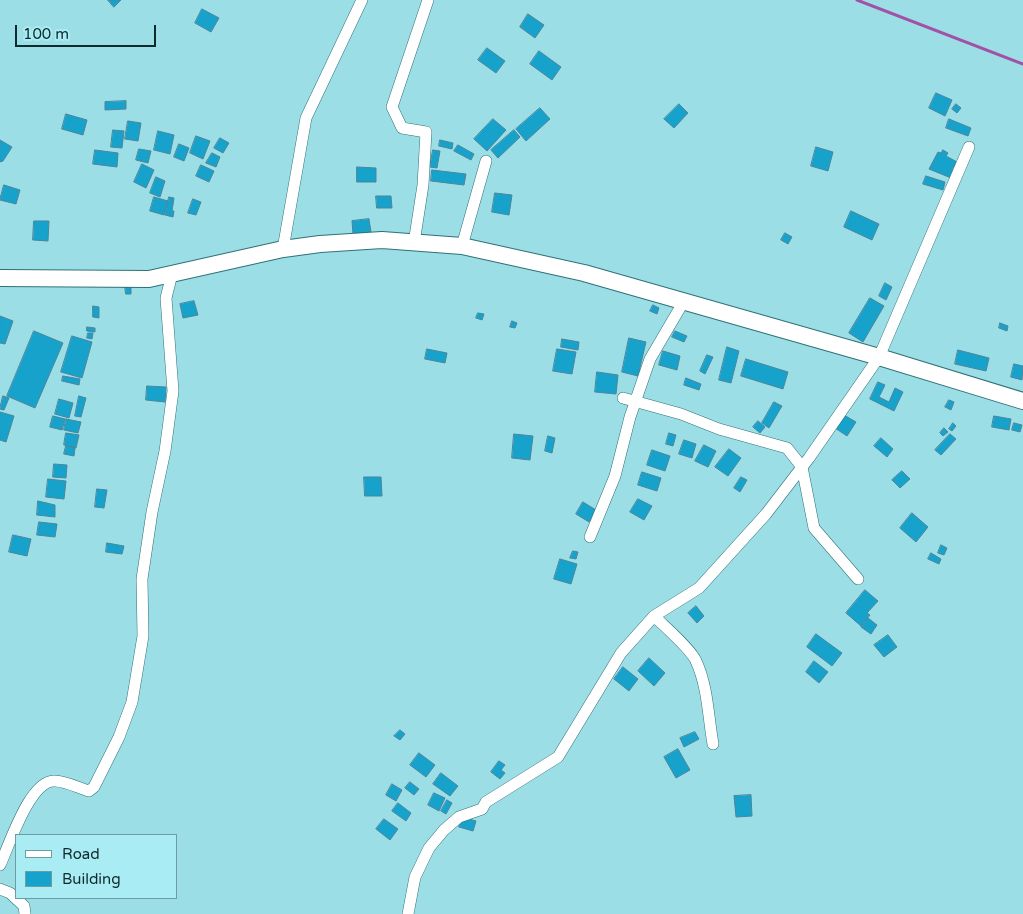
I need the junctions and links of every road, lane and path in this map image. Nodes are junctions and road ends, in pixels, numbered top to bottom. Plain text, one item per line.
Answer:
1 (362, 0) edge
2 (428, 0) edge
3 (968, 147) dead end
4 (486, 161) dead end
5 (414, 242) junction
6 (462, 246) junction
7 (283, 249) junction
8 (172, 274) junction
9 (0, 278) edge
10 (684, 302) junction
11 (879, 357) junction
12 (623, 398) dead end
13 (1023, 401) edge
14 (636, 402) junction
15 (802, 467) junction
16 (590, 538) dead end
17 (858, 580) dead end
18 (654, 616) junction
19 (714, 744) dead end
20 (0, 865) edge
21 (0, 889) edge
22 (15, 898) edge
23 (16, 899) edge
24 (25, 914) edge
25 (408, 914) edge

1 - 7 street
2 - 5 street
3 - 11 street
4 - 6 street
5 - 6 main road
5 - 7 main road
6 - 10 main road
7 - 8 main road
8 - 9 main road
8 - 20 street
10 - 11 main road
10 - 14 street
11 - 13 main road
11 - 15 street
12 - 14 street
14 - 15 street
14 - 16 street
15 - 17 street
15 - 18 street
18 - 19 street
18 - 25 street
21 - 22 street
23 - 24 street

